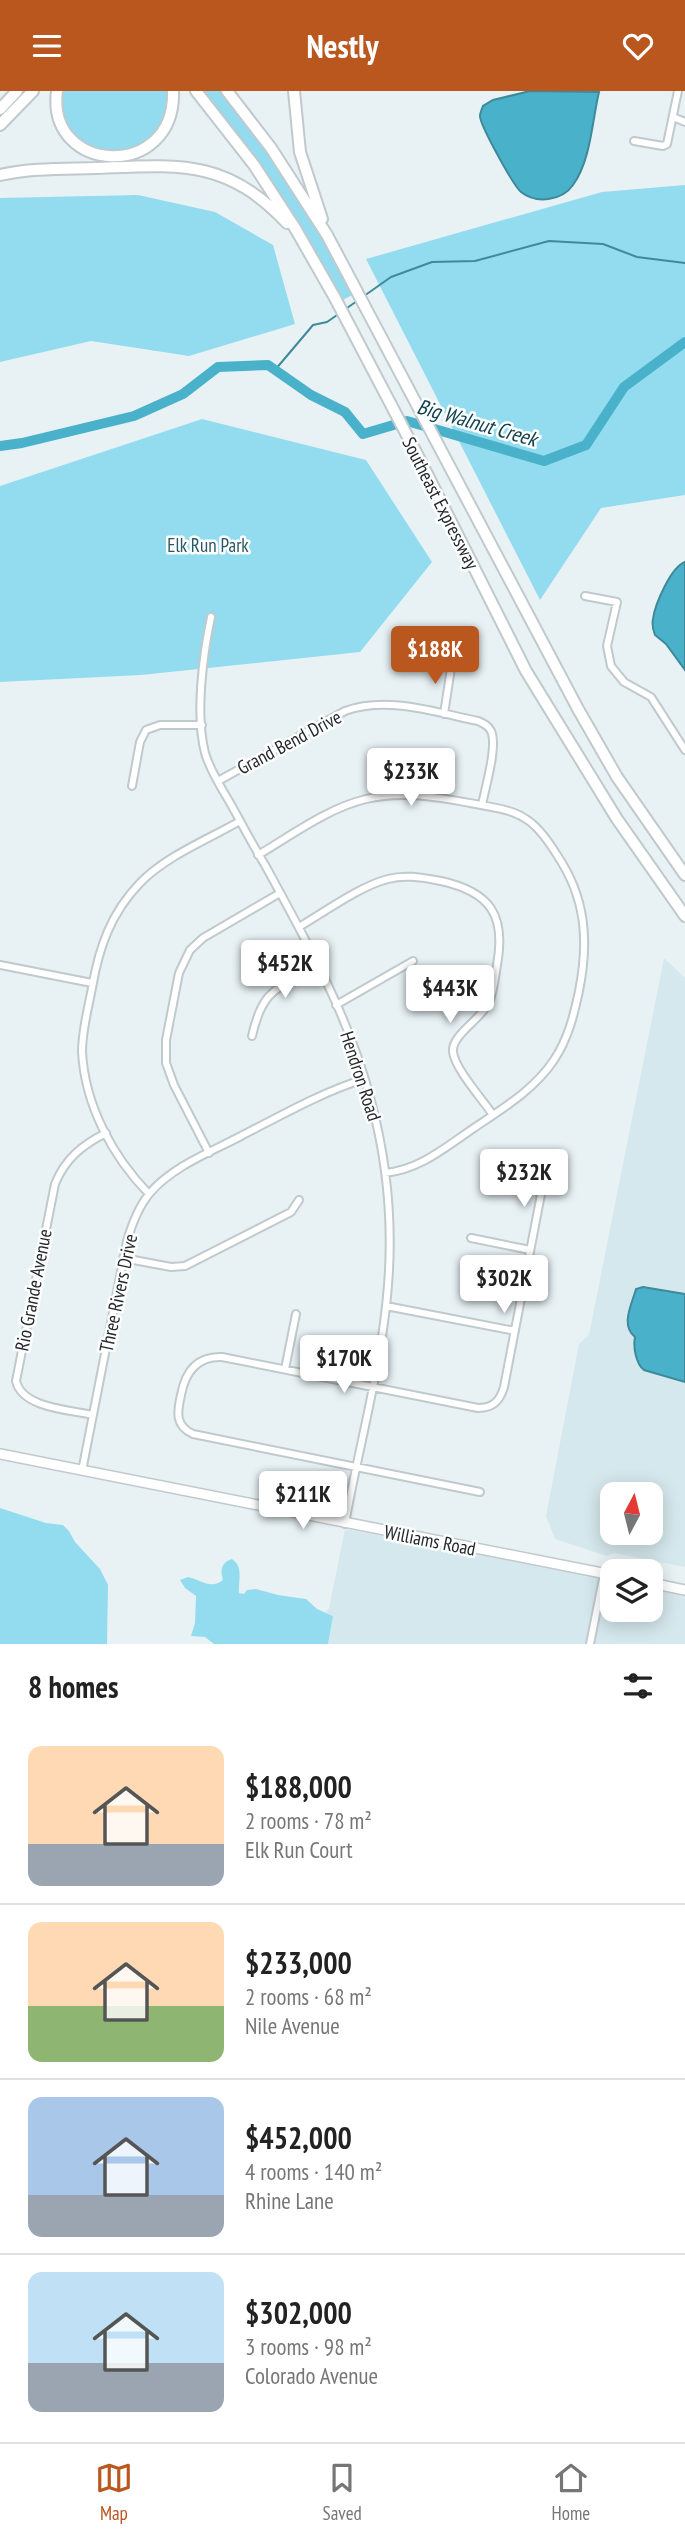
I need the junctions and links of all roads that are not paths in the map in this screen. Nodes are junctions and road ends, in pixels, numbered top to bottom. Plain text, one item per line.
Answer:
1 (17, 91) edge
2 (33, 91) edge
3 (57, 91) edge
4 (173, 91) edge
5 (196, 91) edge
6 (227, 91) edge
7 (294, 91) edge
8 (678, 91) edge
9 (0, 109) edge
10 (673, 117) junction
11 (685, 123) edge
12 (0, 125) edge
13 (634, 141) dead end
14 (0, 175) edge
15 (327, 235) junction
16 (304, 242) junction
17 (585, 596) dead end
18 (211, 617) dead end
19 (447, 655) dead end
20 (443, 714) junction
21 (202, 725) junction
22 (685, 750) edge
23 (218, 781) junction
24 (132, 786) dead end
25 (481, 805) junction
26 (240, 821) junction
27 (258, 855) junction
28 (685, 876) edge
29 (280, 893) junction
30 (685, 916) edge
31 (299, 927) junction
32 (413, 961) dead end
33 (0, 965) edge
34 (318, 966) junction
35 (92, 983) junction
36 (337, 1005) junction
37 (251, 1036) dead end
38 (364, 1079) junction
39 (493, 1115) junction
40 (106, 1133) junction
41 (209, 1153) junction
42 (386, 1173) junction
43 (543, 1184) dead end
44 (149, 1194) junction
45 (299, 1200) dead end
46 (471, 1238) dead end
47 (530, 1250) junction
48 (123, 1258) junction
49 (386, 1306) junction
50 (296, 1314) dead end
51 (515, 1331) junction
52 (285, 1369) junction
53 (371, 1387) junction
54 (93, 1415) junction
55 (0, 1454) edge
56 (356, 1468) junction
57 (82, 1471) junction
58 (480, 1492) dead end
59 (345, 1524) junction
60 (600, 1573) edge
61 (663, 1585) edge
62 (685, 1590) edge
63 (600, 1606) edge
64 (590, 1644) edge

1 - 9 highway
2 - 12 highway
3 - 4 highway
5 - 16 highway, Southeast Expressway
6 - 15 highway, Southeast Expressway
7 - 15 highway
8 - 10 street
10 - 11 street
10 - 13 street
14 - 16 highway
15 - 28 highway, Southeast Expressway
16 - 30 highway, Southeast Expressway
17 - 22 street
18 - 21 street, Hendron Road
19 - 20 street
20 - 23 street, Grand Bend Drive
20 - 25 street, Grand Bend Drive
21 - 23 street, Hendron Road
21 - 24 street
23 - 26 street, Hendron Road
25 - 27 street
25 - 39 street
26 - 27 street, Hendron Road
26 - 35 street
27 - 29 street, Hendron Road
29 - 31 street, Hendron Road
29 - 41 street
31 - 34 street, Hendron Road
31 - 39 street
32 - 36 street
33 - 35 street
34 - 36 street, Hendron Road
34 - 37 street
35 - 40 street
36 - 38 street, Hendron Road
38 - 41 street, Three Rivers Drive
38 - 42 street, Hendron Road
39 - 42 street
40 - 44 street
40 - 54 street, Rio Grande Avenue
41 - 44 street, Three Rivers Drive
42 - 49 street, Hendron Road
43 - 47 street
44 - 48 street, Three Rivers Drive
45 - 48 street
46 - 47 street
47 - 51 street
48 - 54 street, Three Rivers Drive
49 - 51 street
49 - 53 street, Hendron Road
50 - 52 street
51 - 53 street
52 - 53 street
52 - 56 street
53 - 56 street, Hendron Road
54 - 57 street, Three Rivers Drive
55 - 57 main road, Williams Road
56 - 58 street
56 - 59 street, Hendron Road
57 - 59 main road, Williams Road
59 - 60 main road, Williams Road
61 - 62 main road
63 - 64 street

